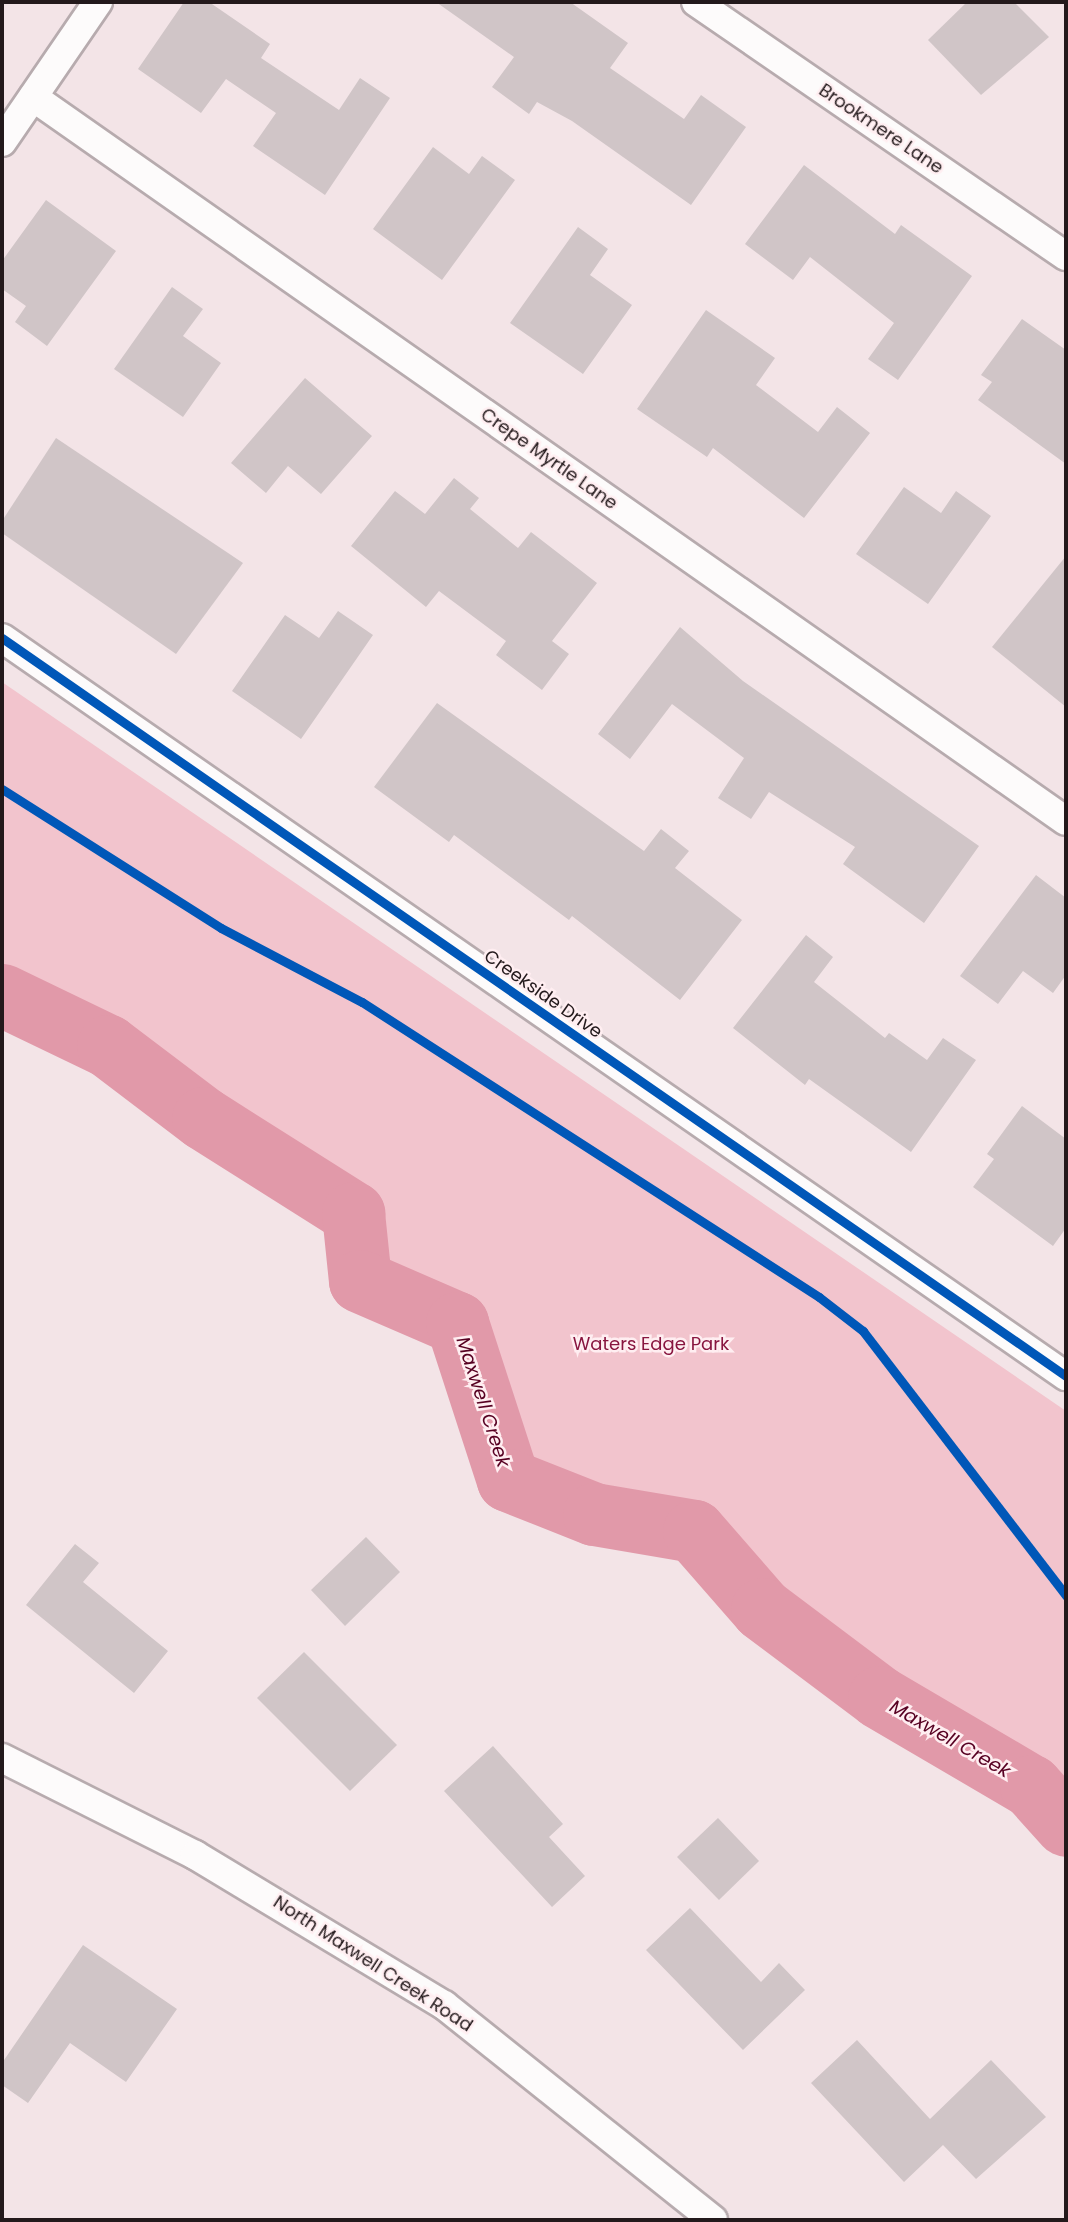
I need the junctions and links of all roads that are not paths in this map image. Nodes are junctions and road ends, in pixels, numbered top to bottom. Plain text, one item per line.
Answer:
1 (98, 2) edge
2 (696, 2) edge
3 (33, 97) junction
4 (2, 142) edge
5 (1066, 256) edge
6 (2, 638) edge
7 (1066, 821) edge
8 (1066, 1376) edge
9 (2, 1758) edge
10 (713, 2220) edge

1 - 3 street
2 - 5 street, Brookmere Lane
3 - 4 street
3 - 7 street, Crepe Myrtle Lane
6 - 8 street, Creekside Drive
9 - 10 street, North Maxwell Creek Road

